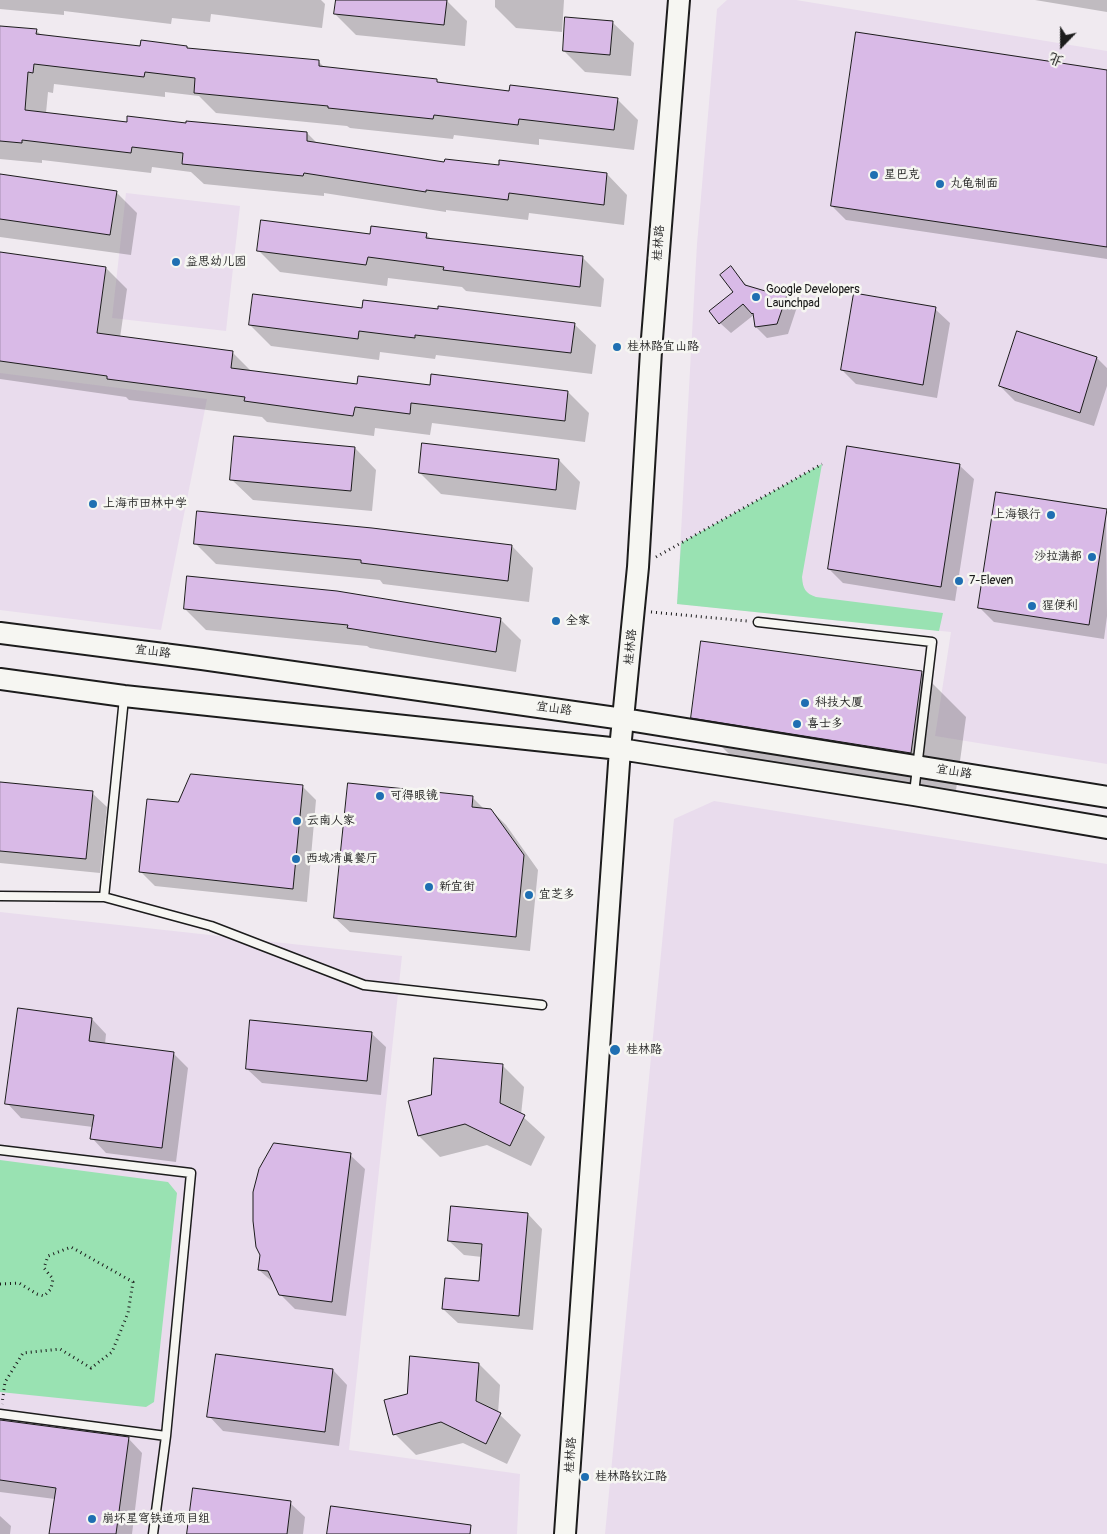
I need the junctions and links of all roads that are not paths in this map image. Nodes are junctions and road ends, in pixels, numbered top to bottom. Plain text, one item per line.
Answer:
1 (679, 0) edge
2 (758, 622) road end
3 (0, 633) edge
4 (0, 679) edge
5 (124, 696) junction
6 (623, 719) junction
7 (620, 749) junction
8 (918, 766) junction
9 (914, 794) junction
10 (1107, 797) edge
11 (1107, 828) edge
12 (0, 896) edge
13 (104, 898) junction
14 (542, 1005) dead end
15 (0, 1150) edge
16 (0, 1414) edge
17 (166, 1436) junction
18 (153, 1534) edge
19 (565, 1534) edge

1 - 6 main road, 桂林路
2 - 8 lane
3 - 6 main road, 宜山路
4 - 5 main road
5 - 7 main road
5 - 13 lane
6 - 7 main road, 桂林路
6 - 8 main road, 宜山路
7 - 9 main road
7 - 19 main road, 桂林路
8 - 9 lane
8 - 10 main road, 宜山路
9 - 11 main road
12 - 13 lane
13 - 14 lane
15 - 17 lane
16 - 17 lane
17 - 18 lane

